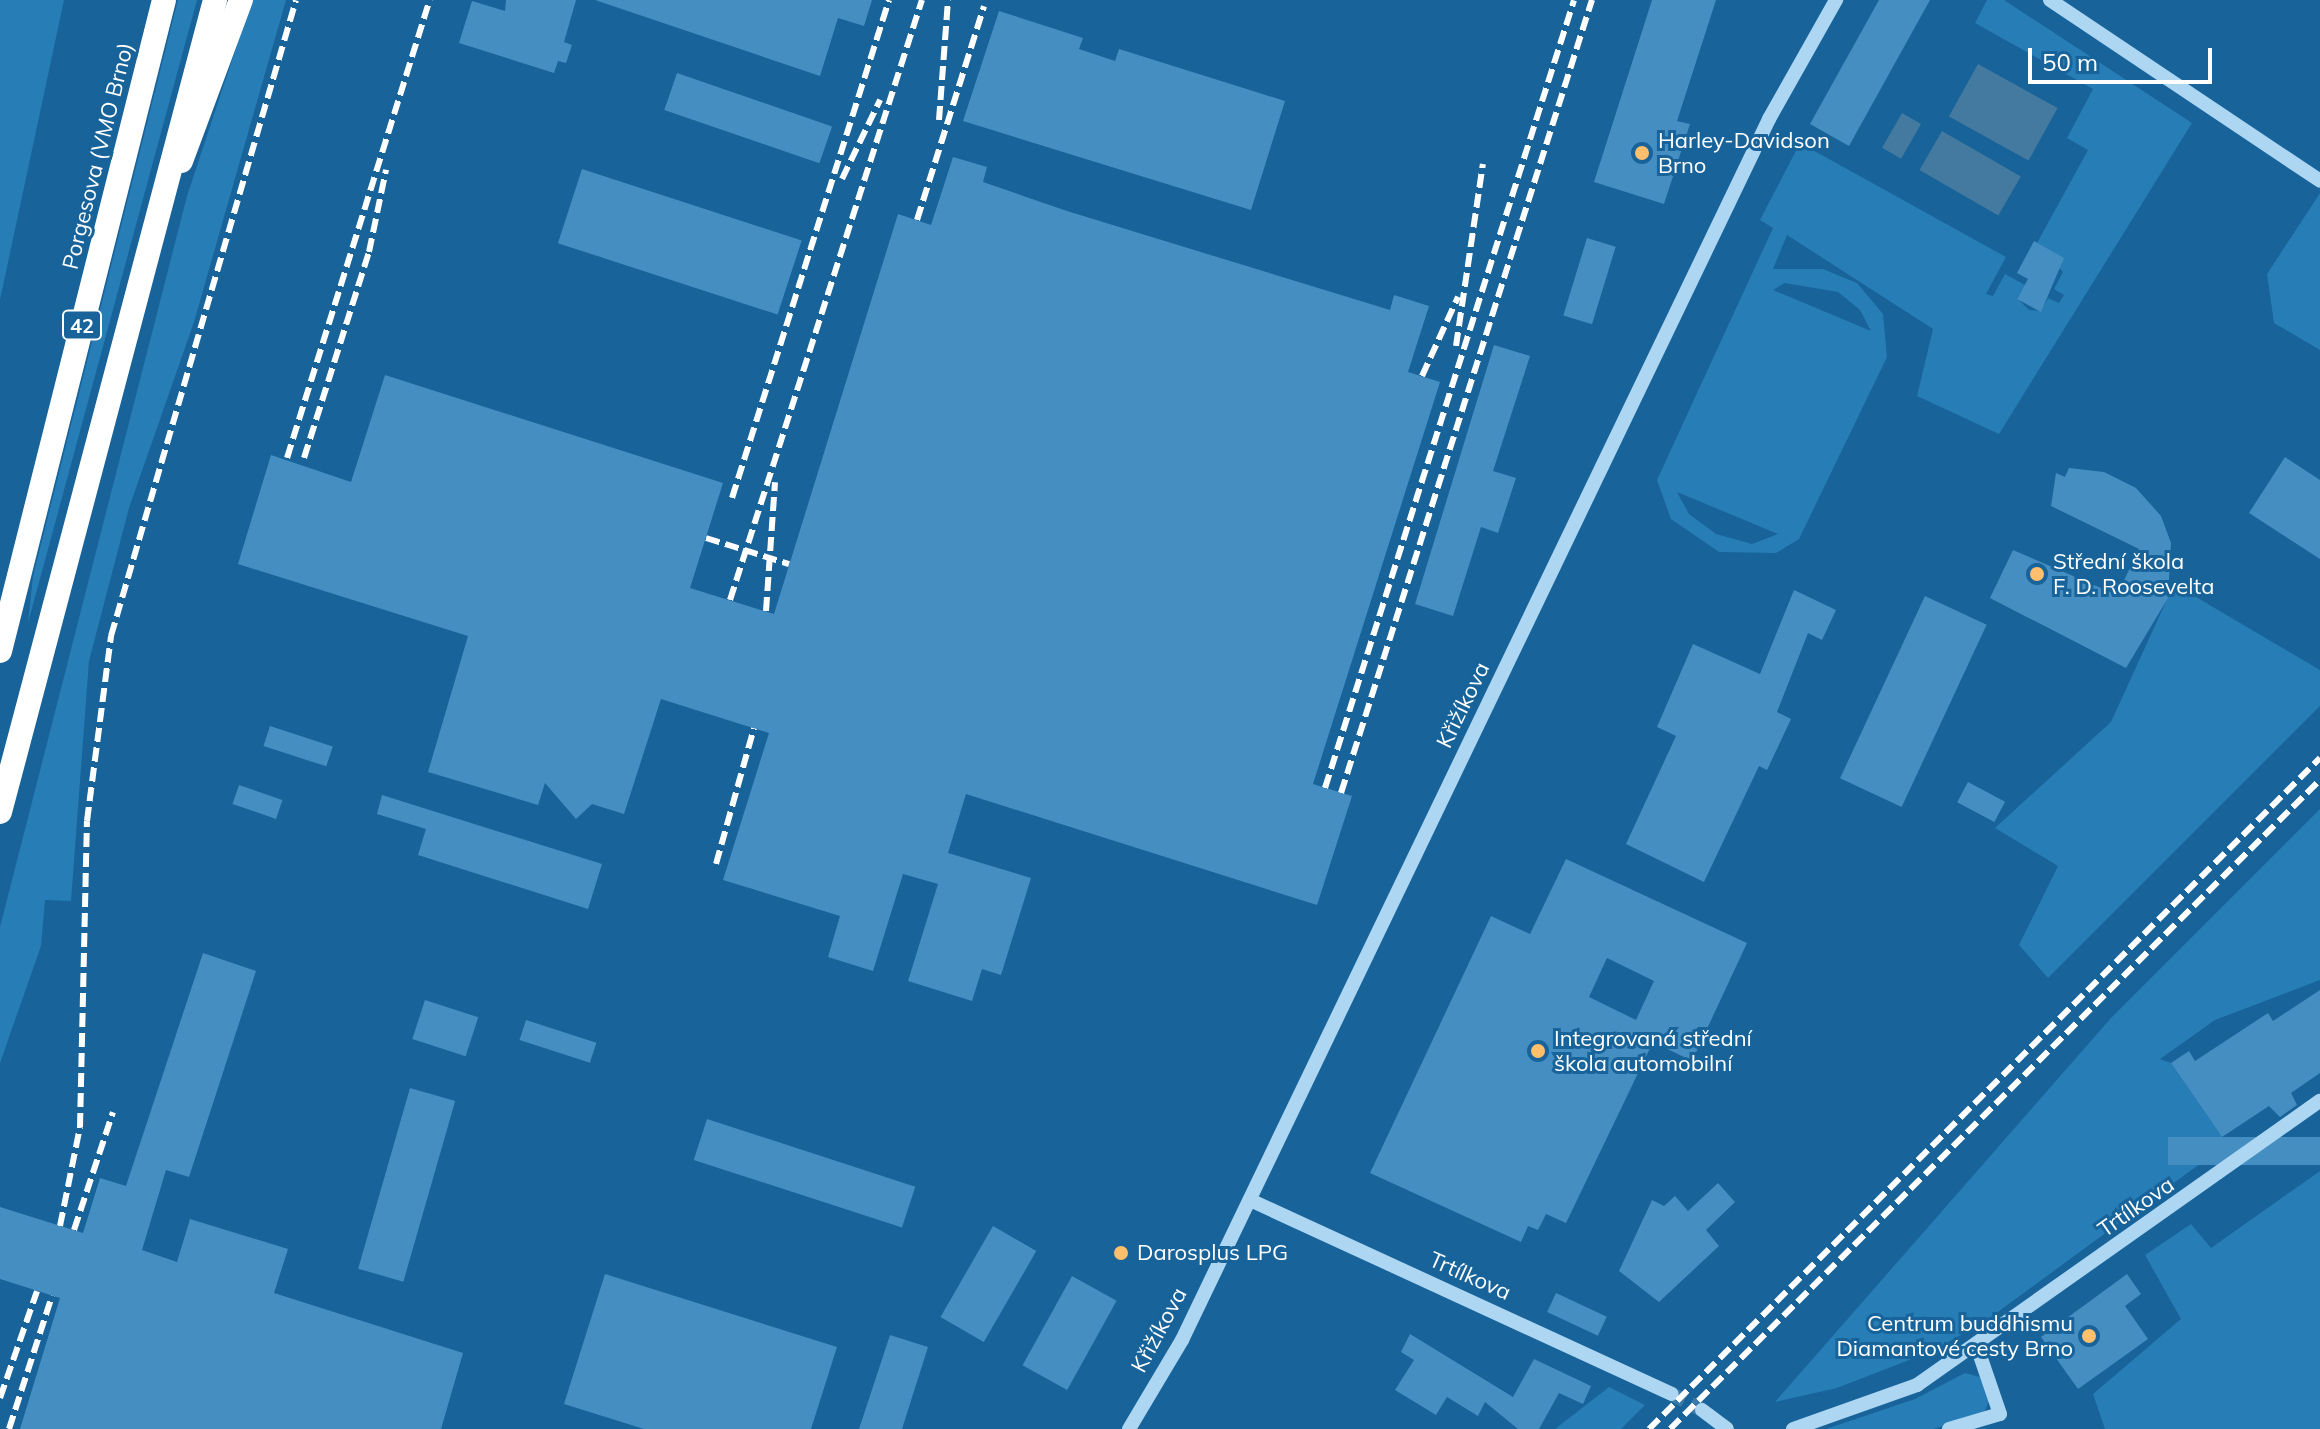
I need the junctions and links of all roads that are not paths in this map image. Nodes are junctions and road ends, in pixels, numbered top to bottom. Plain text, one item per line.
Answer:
1 (164, 0) edge
2 (215, 0) edge
3 (241, 0) edge
4 (1836, 0) edge
5 (2050, 0) edge
6 (2320, 181) edge
7 (148, 237) junction
8 (0, 651) edge
9 (0, 812) edge
10 (2320, 1101) edge
11 (1250, 1200) junction
12 (1977, 1347) junction
13 (1672, 1394) tunnel mouth
14 (1702, 1410) tunnel mouth
15 (1129, 1429) edge
16 (1727, 1429) edge
17 (1793, 1429) edge
18 (1949, 1429) edge

1 - 8 highway, Porgesova (VMO Brno) / 42
2 - 7 highway, 42
3 - 7 highway, 42
4 - 11 street, Křižíkova
5 - 6 street
7 - 9 highway, 42
10 - 12 street, Trtílkova
11 - 13 street, Trtílkova
11 - 15 street, Křižíkova
12 - 17 street, Trtílkova
12 - 18 street
14 - 16 street

